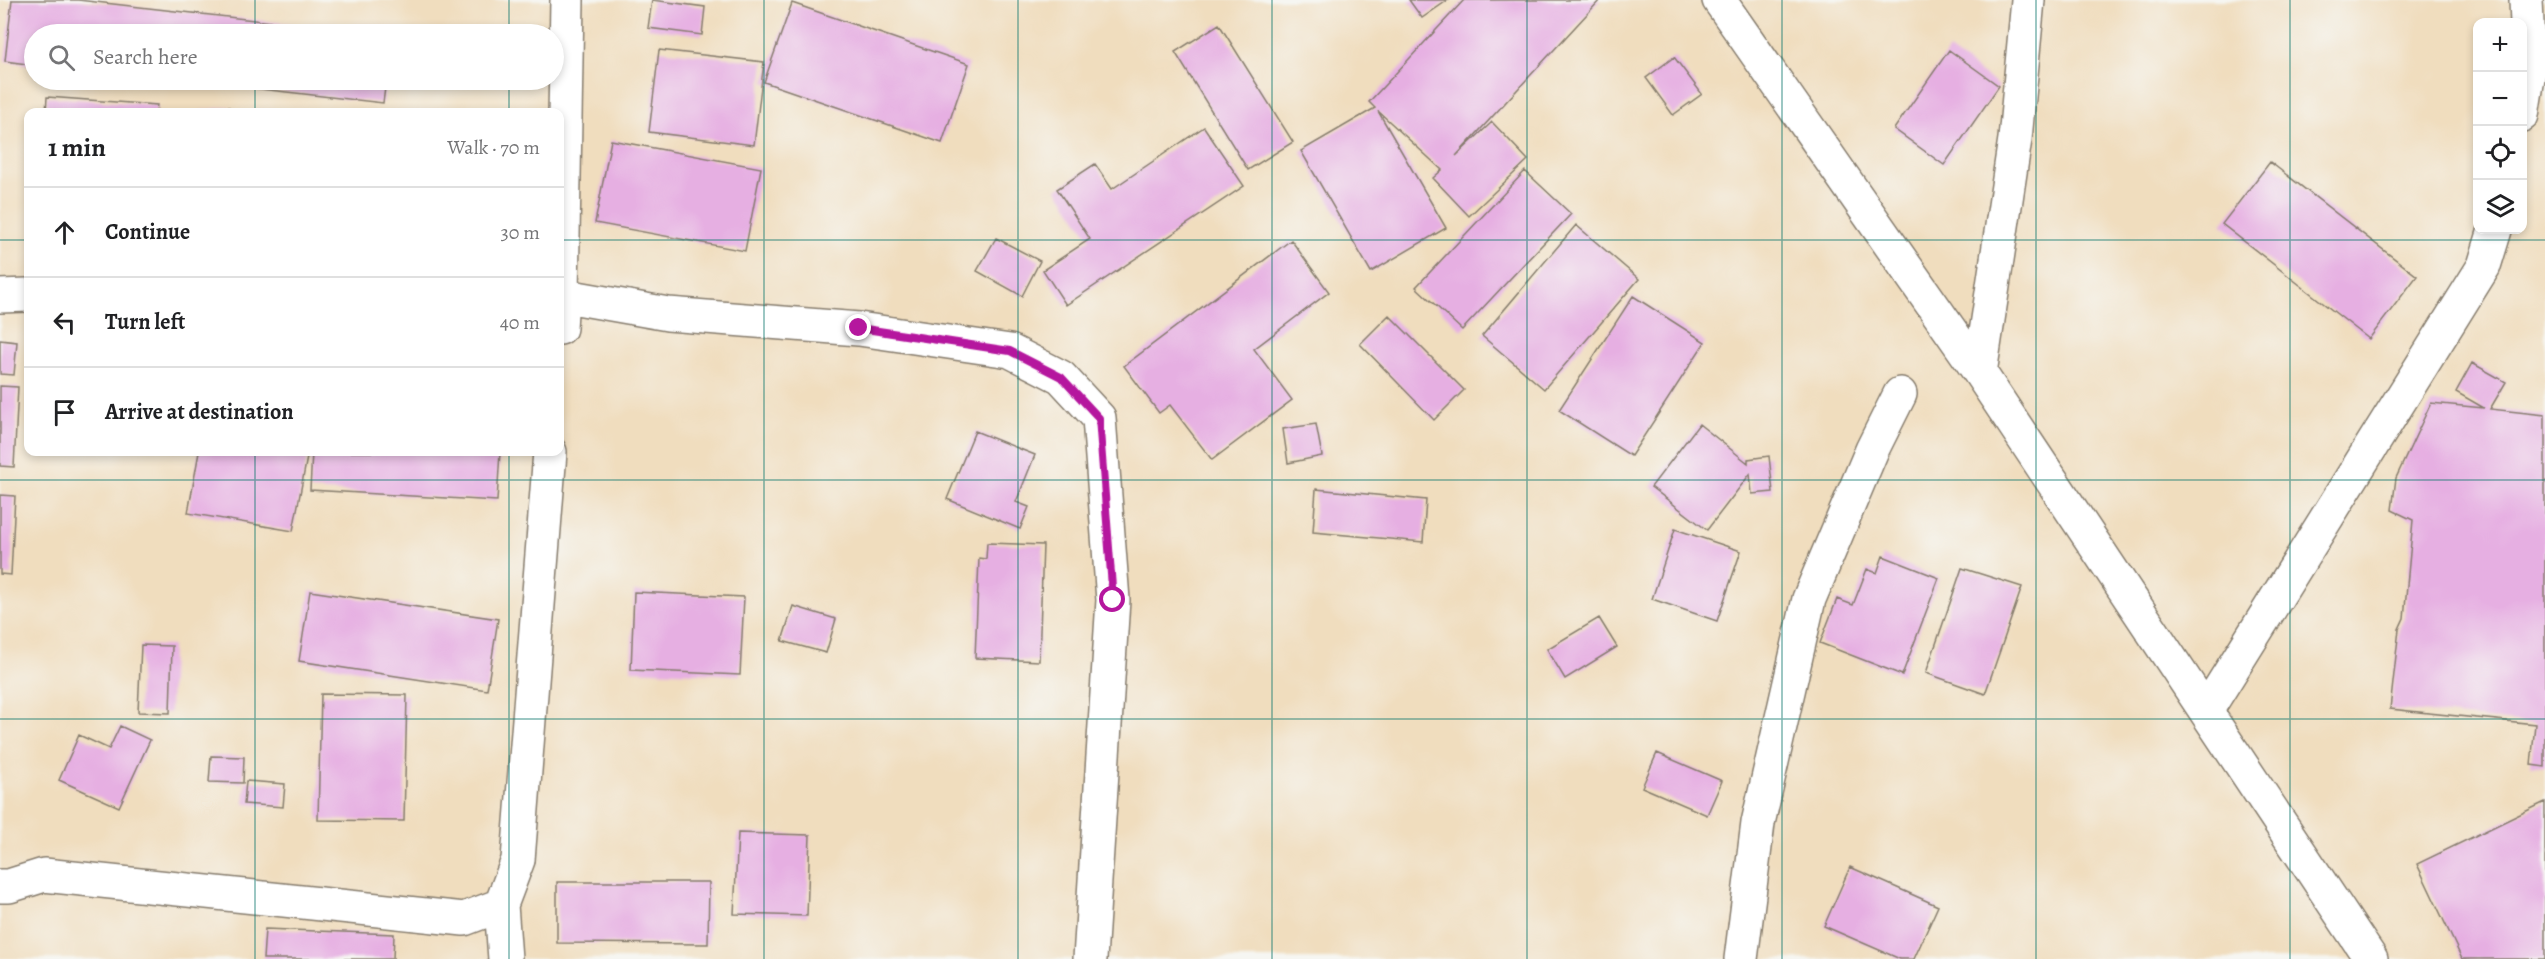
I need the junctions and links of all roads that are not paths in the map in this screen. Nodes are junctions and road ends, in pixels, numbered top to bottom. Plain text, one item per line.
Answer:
1 (567, 0) edge
2 (1719, 0) edge
3 (2028, 0) edge
4 (2526, 0) edge
5 (2527, 86) edge
6 (564, 148) edge
7 (2494, 234) edge
8 (0, 296) edge
9 (24, 296) edge
10 (564, 296) edge
11 (1980, 373) junction
12 (1900, 394) dead end
13 (550, 456) edge
14 (2206, 711) junction
15 (0, 886) edge
16 (501, 905) junction
17 (505, 959) edge
18 (1090, 959) edge
19 (1741, 959) edge
20 (2371, 959) edge

1 - 6 street
2 - 11 street
3 - 11 street
4 - 5 street
7 - 14 street
8 - 9 street
10 - 18 street
11 - 14 street
12 - 19 street
13 - 16 street
14 - 20 street
15 - 16 street
16 - 17 street

